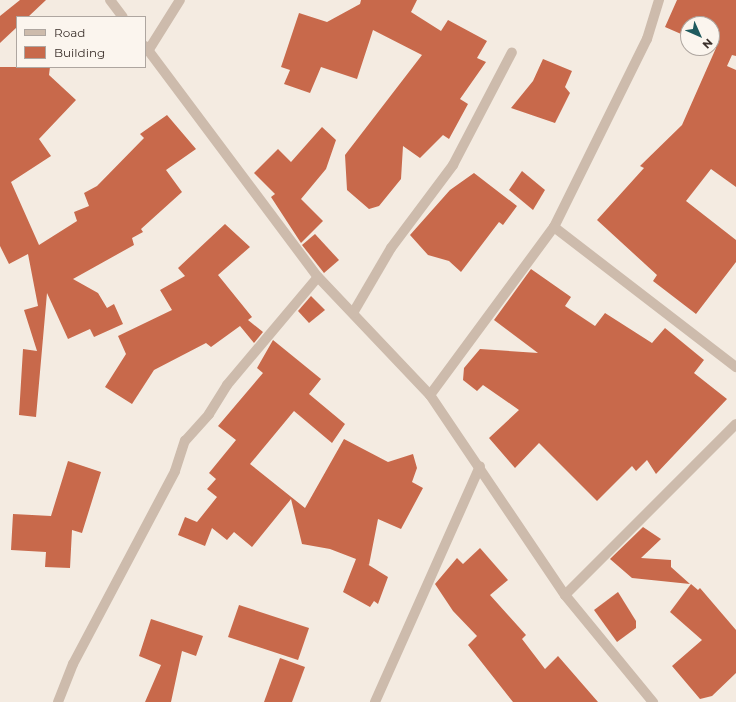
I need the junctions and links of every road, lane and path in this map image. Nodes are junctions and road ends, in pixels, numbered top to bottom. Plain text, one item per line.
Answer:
1 (110, 0) edge
2 (180, 0) edge
3 (660, 0) edge
4 (122, 16) edge
5 (147, 49) edge
6 (512, 52) dead end
7 (554, 227) junction
8 (318, 277) junction
9 (353, 313) junction
10 (736, 367) edge
11 (430, 395) junction
12 (736, 424) edge
13 (480, 466) junction
14 (565, 595) junction
15 (58, 702) edge
16 (375, 702) edge
17 (653, 702) edge

1 - 4 street
2 - 5 street
3 - 7 street
5 - 8 street
6 - 9 street
7 - 10 street
7 - 11 street
8 - 9 street
8 - 15 street
9 - 11 street
11 - 13 street
12 - 14 street
13 - 14 street
13 - 16 street
14 - 17 street

